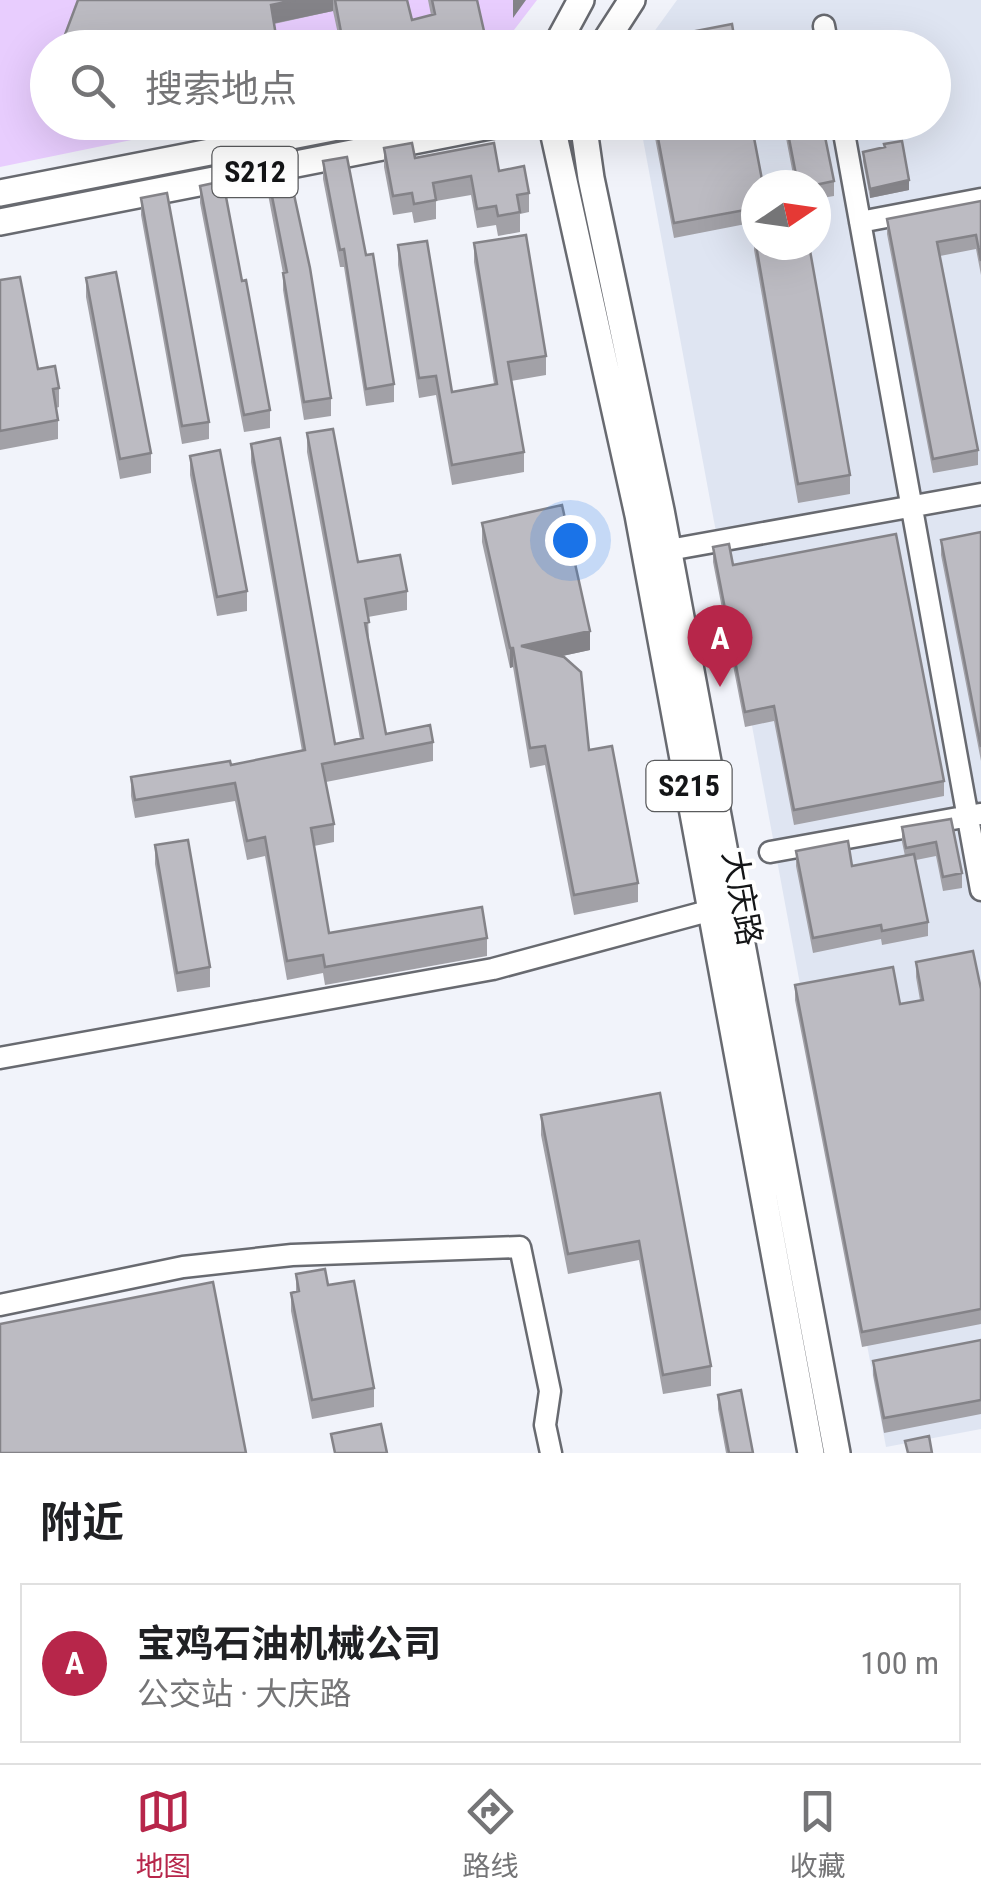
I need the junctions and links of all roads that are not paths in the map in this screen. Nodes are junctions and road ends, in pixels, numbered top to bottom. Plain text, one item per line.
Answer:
1 (581, 0) edge
2 (632, 0) edge
3 (824, 26) dead end
4 (565, 30) edge
5 (613, 30) edge
6 (825, 30) edge
7 (271, 140) edge
8 (418, 140) edge
9 (555, 140) edge
10 (586, 140) edge
11 (845, 140) edge
12 (0, 193) edge
13 (981, 199) edge
14 (0, 222) edge
15 (860, 222) junction
16 (981, 494) edge
17 (912, 507) junction
18 (669, 550) junction
19 (974, 815) edge
20 (770, 852) dead end
21 (981, 890) edge
22 (712, 910) junction
23 (0, 1058) edge
24 (0, 1305) edge
25 (550, 1453) edge
26 (811, 1453) edge
27 (838, 1453) edge

1 - 4 main road
2 - 5 main road
3 - 6 street
7 - 12 main road, S212
8 - 14 main road, S212
9 - 22 main road, 大庆路 / S215
10 - 18 main road, 大庆路 / S215
11 - 15 street
13 - 15 street
15 - 17 street
16 - 17 street
17 - 18 street
17 - 19 street
18 - 27 main road, 大庆路 / S215
19 - 20 street
19 - 21 street
22 - 23 street
22 - 26 main road, 大庆路 / S215
24 - 25 street

